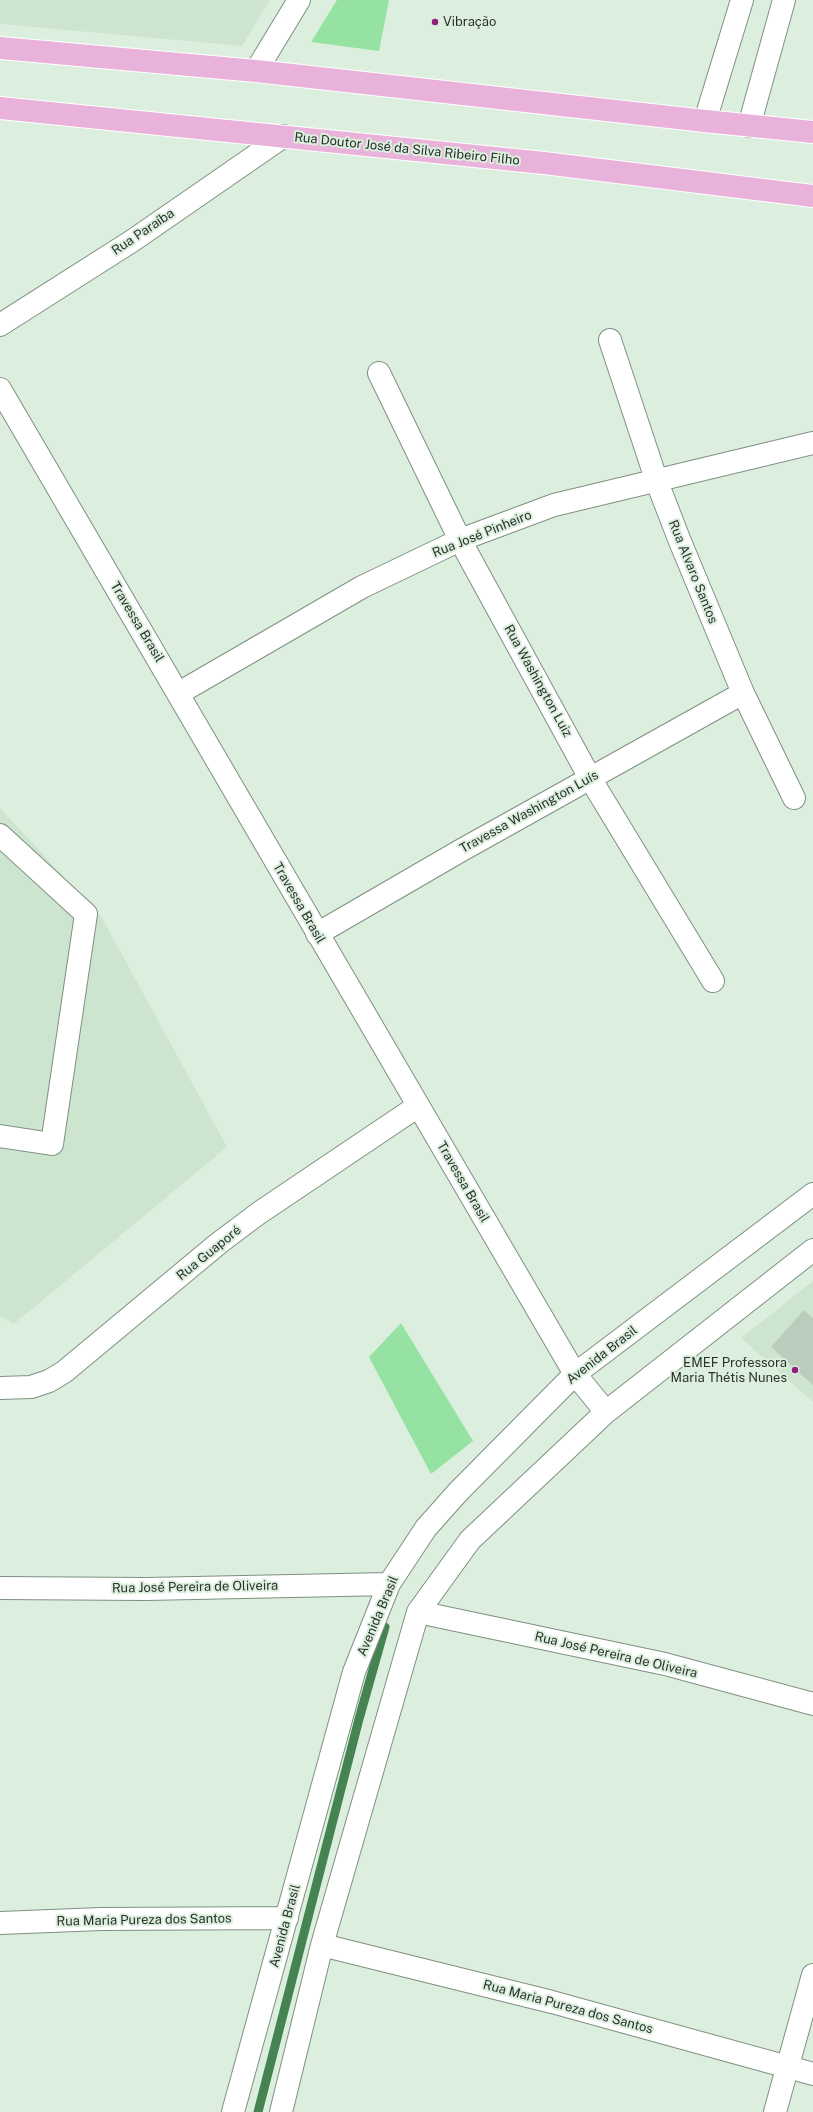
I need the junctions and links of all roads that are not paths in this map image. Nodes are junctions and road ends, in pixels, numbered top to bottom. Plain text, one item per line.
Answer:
1 (299, 0) edge
2 (742, 0) edge
3 (784, 0) edge
4 (0, 48) edge
5 (256, 71) junction
6 (0, 108) edge
7 (705, 121) junction
8 (749, 126) junction
9 (813, 132) edge
10 (284, 136) junction
11 (813, 196) edge
12 (0, 325) edge
13 (610, 340) dead end
14 (379, 373) dead end
15 (0, 389) edge
16 (813, 443) edge
17 (657, 482) junction
18 (460, 540) junction
19 (179, 693) junction
20 (743, 693) junction
21 (590, 778) junction
22 (794, 798) dead end
23 (0, 834) edge
24 (317, 934) junction
25 (713, 981) dead end
26 (418, 1106) junction
27 (0, 1136) edge
28 (813, 1194) edge
29 (813, 1250) edge
30 (575, 1374) junction
31 (0, 1388) edge
32 (606, 1412) junction
33 (389, 1584) junction
34 (0, 1588) edge
35 (418, 1612) junction
36 (813, 1704) edge
37 (287, 1918) junction
38 (0, 1923) edge
39 (322, 1945) junction
40 (813, 1975) edge
41 (788, 2067) junction
42 (813, 2074) edge
43 (233, 2112) edge
44 (281, 2112) edge
45 (775, 2112) edge

1 - 5 street
2 - 7 street
3 - 8 street
4 - 5 main road
5 - 7 main road
6 - 10 main road, Rua Doutor José da Silva Ribeiro Filho
7 - 8 main road
8 - 9 main road
10 - 11 main road, Rua Doutor José da Silva Ribeiro Filho
10 - 12 street, Rua Paraíba
13 - 17 street, Rua Alvaro Santos
14 - 18 street, Rua Washington Luiz
15 - 19 street, Travessa Brasil
16 - 17 street, Rua José Pinheiro
17 - 18 street, Rua José Pinheiro
17 - 20 street, Rua Alvaro Santos
18 - 19 street, Rua José Pinheiro
18 - 21 street, Rua Washington Luiz
19 - 24 street, Travessa Brasil
20 - 21 street, Travessa Washington Luís
20 - 22 street, Rua Alvaro Santos
21 - 24 street, Travessa Washington Luís
21 - 25 street, Rua Washington Luiz
23 - 27 street
24 - 26 street, Travessa Brasil
26 - 30 street, Travessa Brasil
26 - 31 street, Rua Guaporé
28 - 30 street, Avenida Brasil
29 - 32 street
30 - 32 street, Travessa Brasil
30 - 33 street, Avenida Brasil
32 - 35 street
33 - 34 street, Rua José Pereira de Oliveira
33 - 37 street, Avenida Brasil
35 - 36 street, Rua José Pereira de Oliveira
35 - 39 street
37 - 38 street, Rua Maria Pureza dos Santos
37 - 43 street, Avenida Brasil
39 - 41 street, Rua Maria Pureza dos Santos
39 - 44 street
40 - 41 street
41 - 42 street, Rua Maria Pureza dos Santos
41 - 45 street

